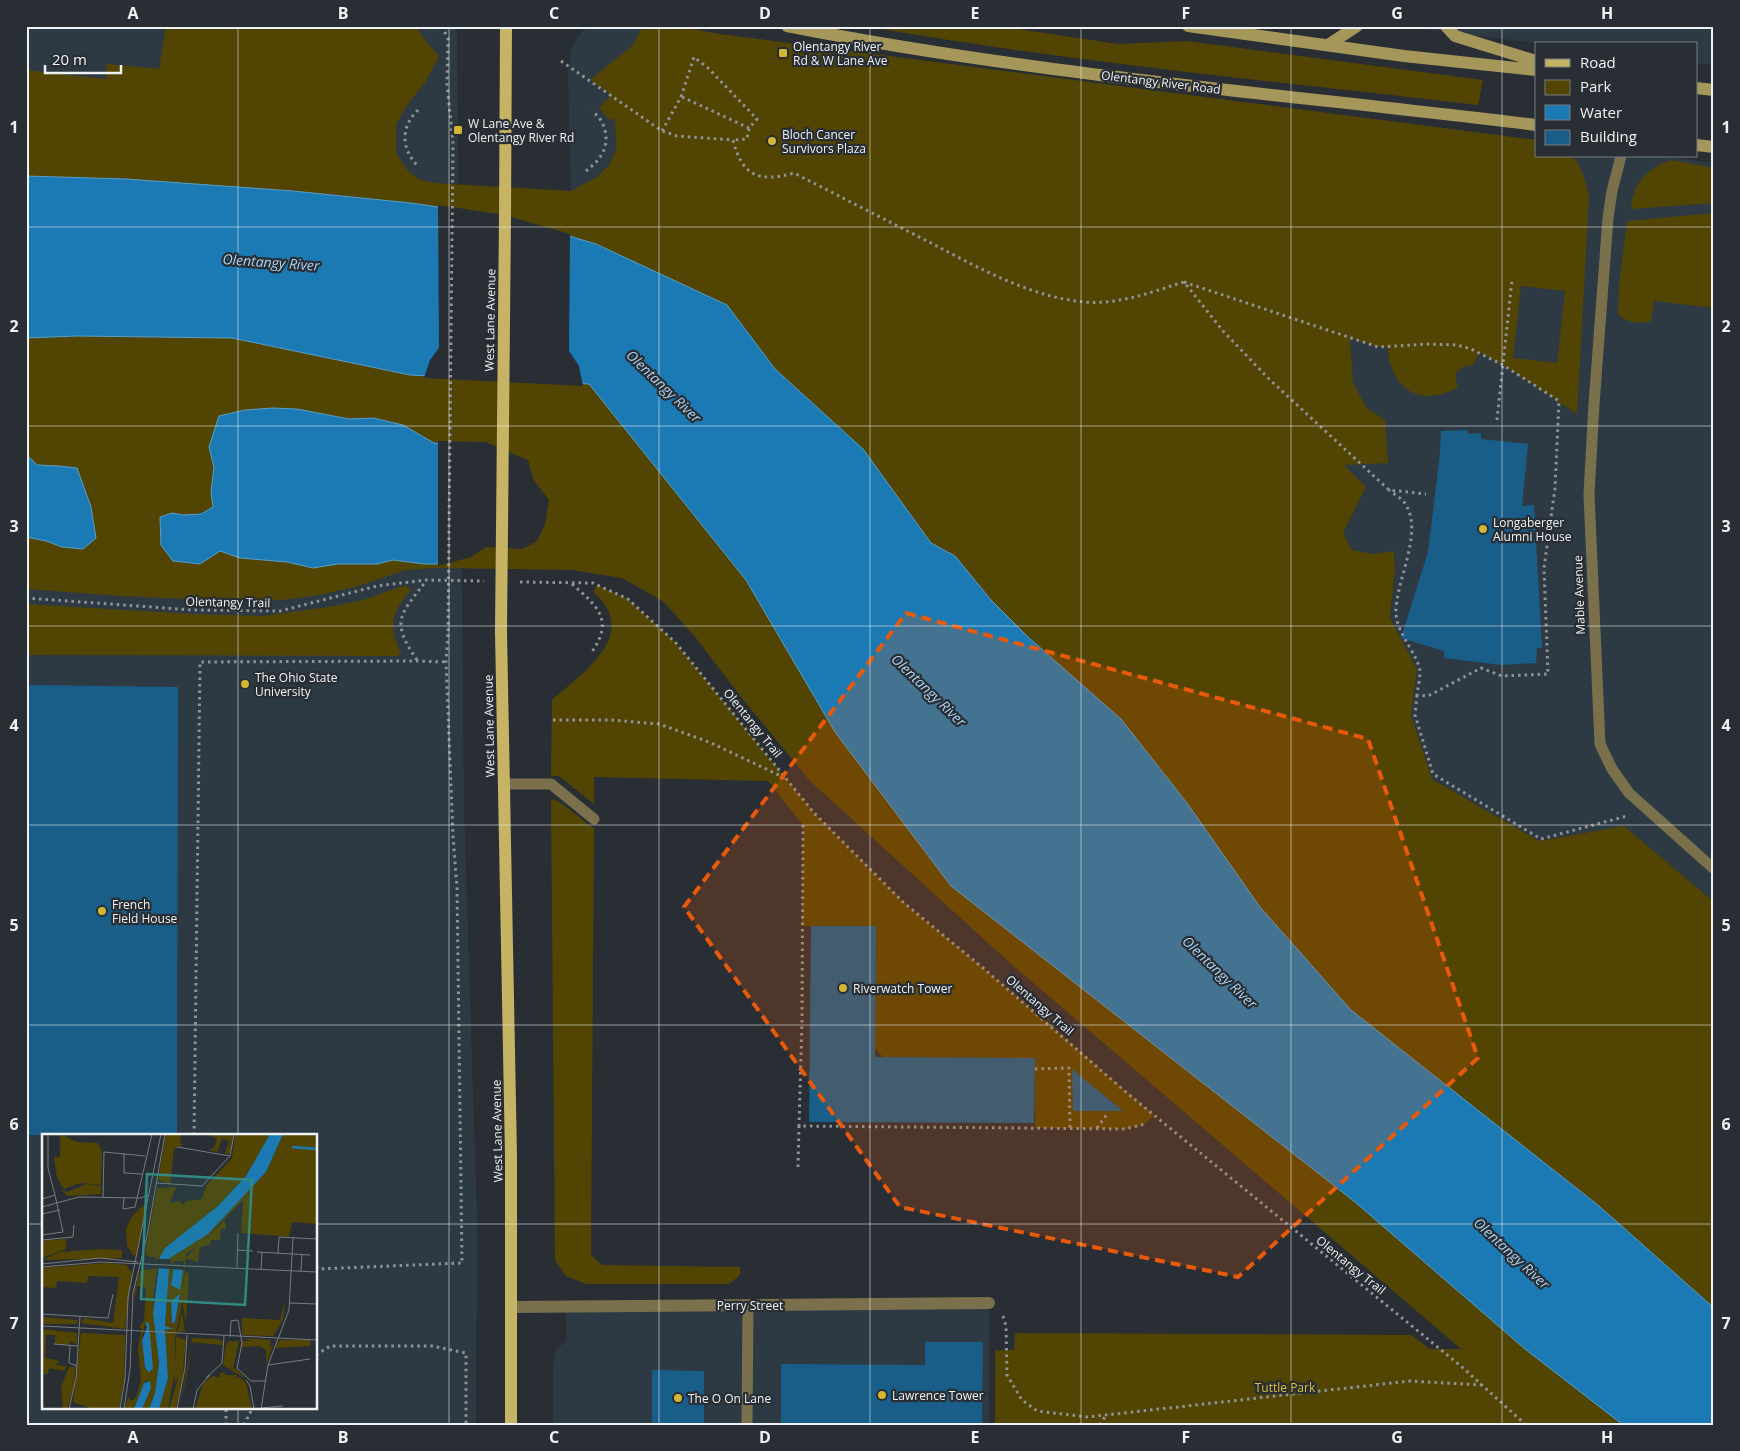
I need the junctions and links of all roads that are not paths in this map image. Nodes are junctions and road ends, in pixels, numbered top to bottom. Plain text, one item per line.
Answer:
1 (506, 26) edge
2 (786, 26) edge
3 (1188, 26) edge
4 (1357, 26) edge
5 (1446, 26) edge
6 (1328, 46) junction
7 (1535, 61) edge
8 (1535, 70) edge
9 (1698, 88) edge
10 (1714, 90) edge
11 (1535, 125) edge
12 (1698, 145) edge
13 (1714, 147) edge
14 (1620, 158) edge
15 (504, 784) junction
16 (594, 819) dead end
17 (1714, 869) edge
18 (989, 1303) road end
19 (748, 1305) junction
20 (511, 1307) junction
21 (511, 1425) edge
22 (747, 1425) edge

1 - 15 main road, West Lane Avenue, bridge
2 - 11 main road, Olentangy River Road
3 - 6 main road
4 - 6 main road
5 - 7 main road
6 - 8 main road
9 - 10 main road
12 - 13 main road
14 - 17 lane, Mable Avenue
15 - 16 lane
15 - 20 main road, West Lane Avenue
18 - 19 street, Perry Street
19 - 20 street, Perry Street
19 - 22 lane
20 - 21 main road, West Lane Avenue

